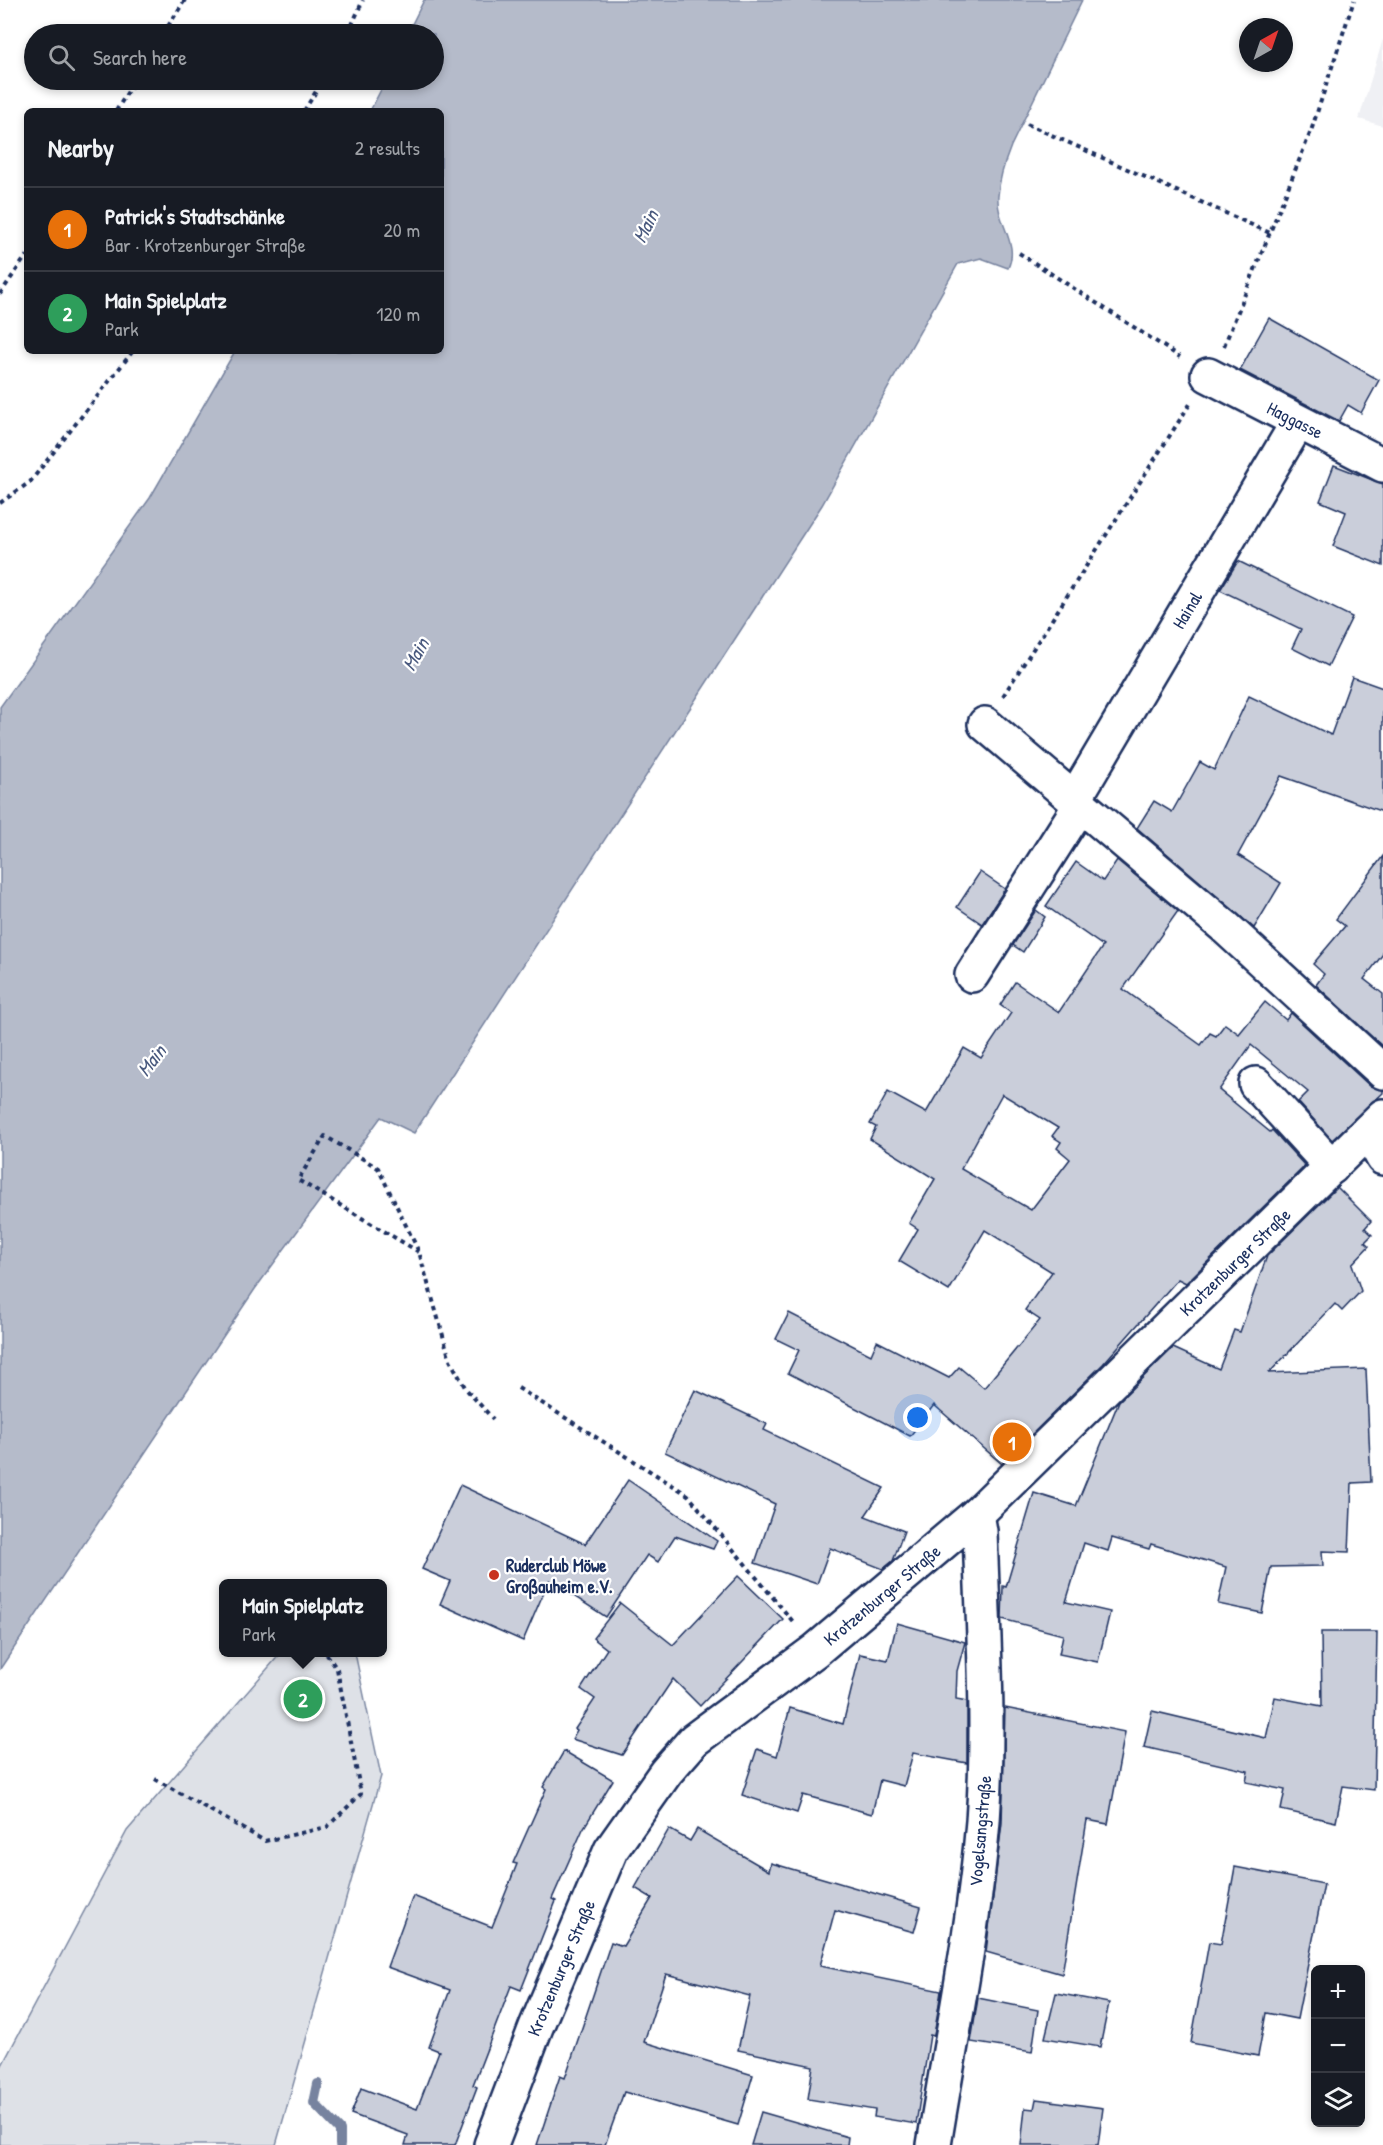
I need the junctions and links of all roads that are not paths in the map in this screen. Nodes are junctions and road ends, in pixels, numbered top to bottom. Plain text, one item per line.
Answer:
1 (1208, 375) road end
2 (1298, 422) junction
3 (1383, 465) edge
4 (985, 724) dead end
5 (1078, 801) junction
6 (972, 975) dead end
7 (1383, 1071) edge
8 (1256, 1084) dead end
9 (1378, 1135) edge
10 (1332, 1167) junction
11 (977, 1514) junction
12 (491, 2145) edge
13 (934, 2145) edge

1 - 2 street, Haggasse
2 - 3 street, Haggasse
2 - 5 street, Hainal
4 - 5 street
5 - 6 street, Hainal
5 - 7 street
8 - 10 street
9 - 10 street, Krotzenburger Straße
10 - 11 street, Krotzenburger Straße
11 - 12 street, Krotzenburger Straße
11 - 13 street, Vogelsangstraße

